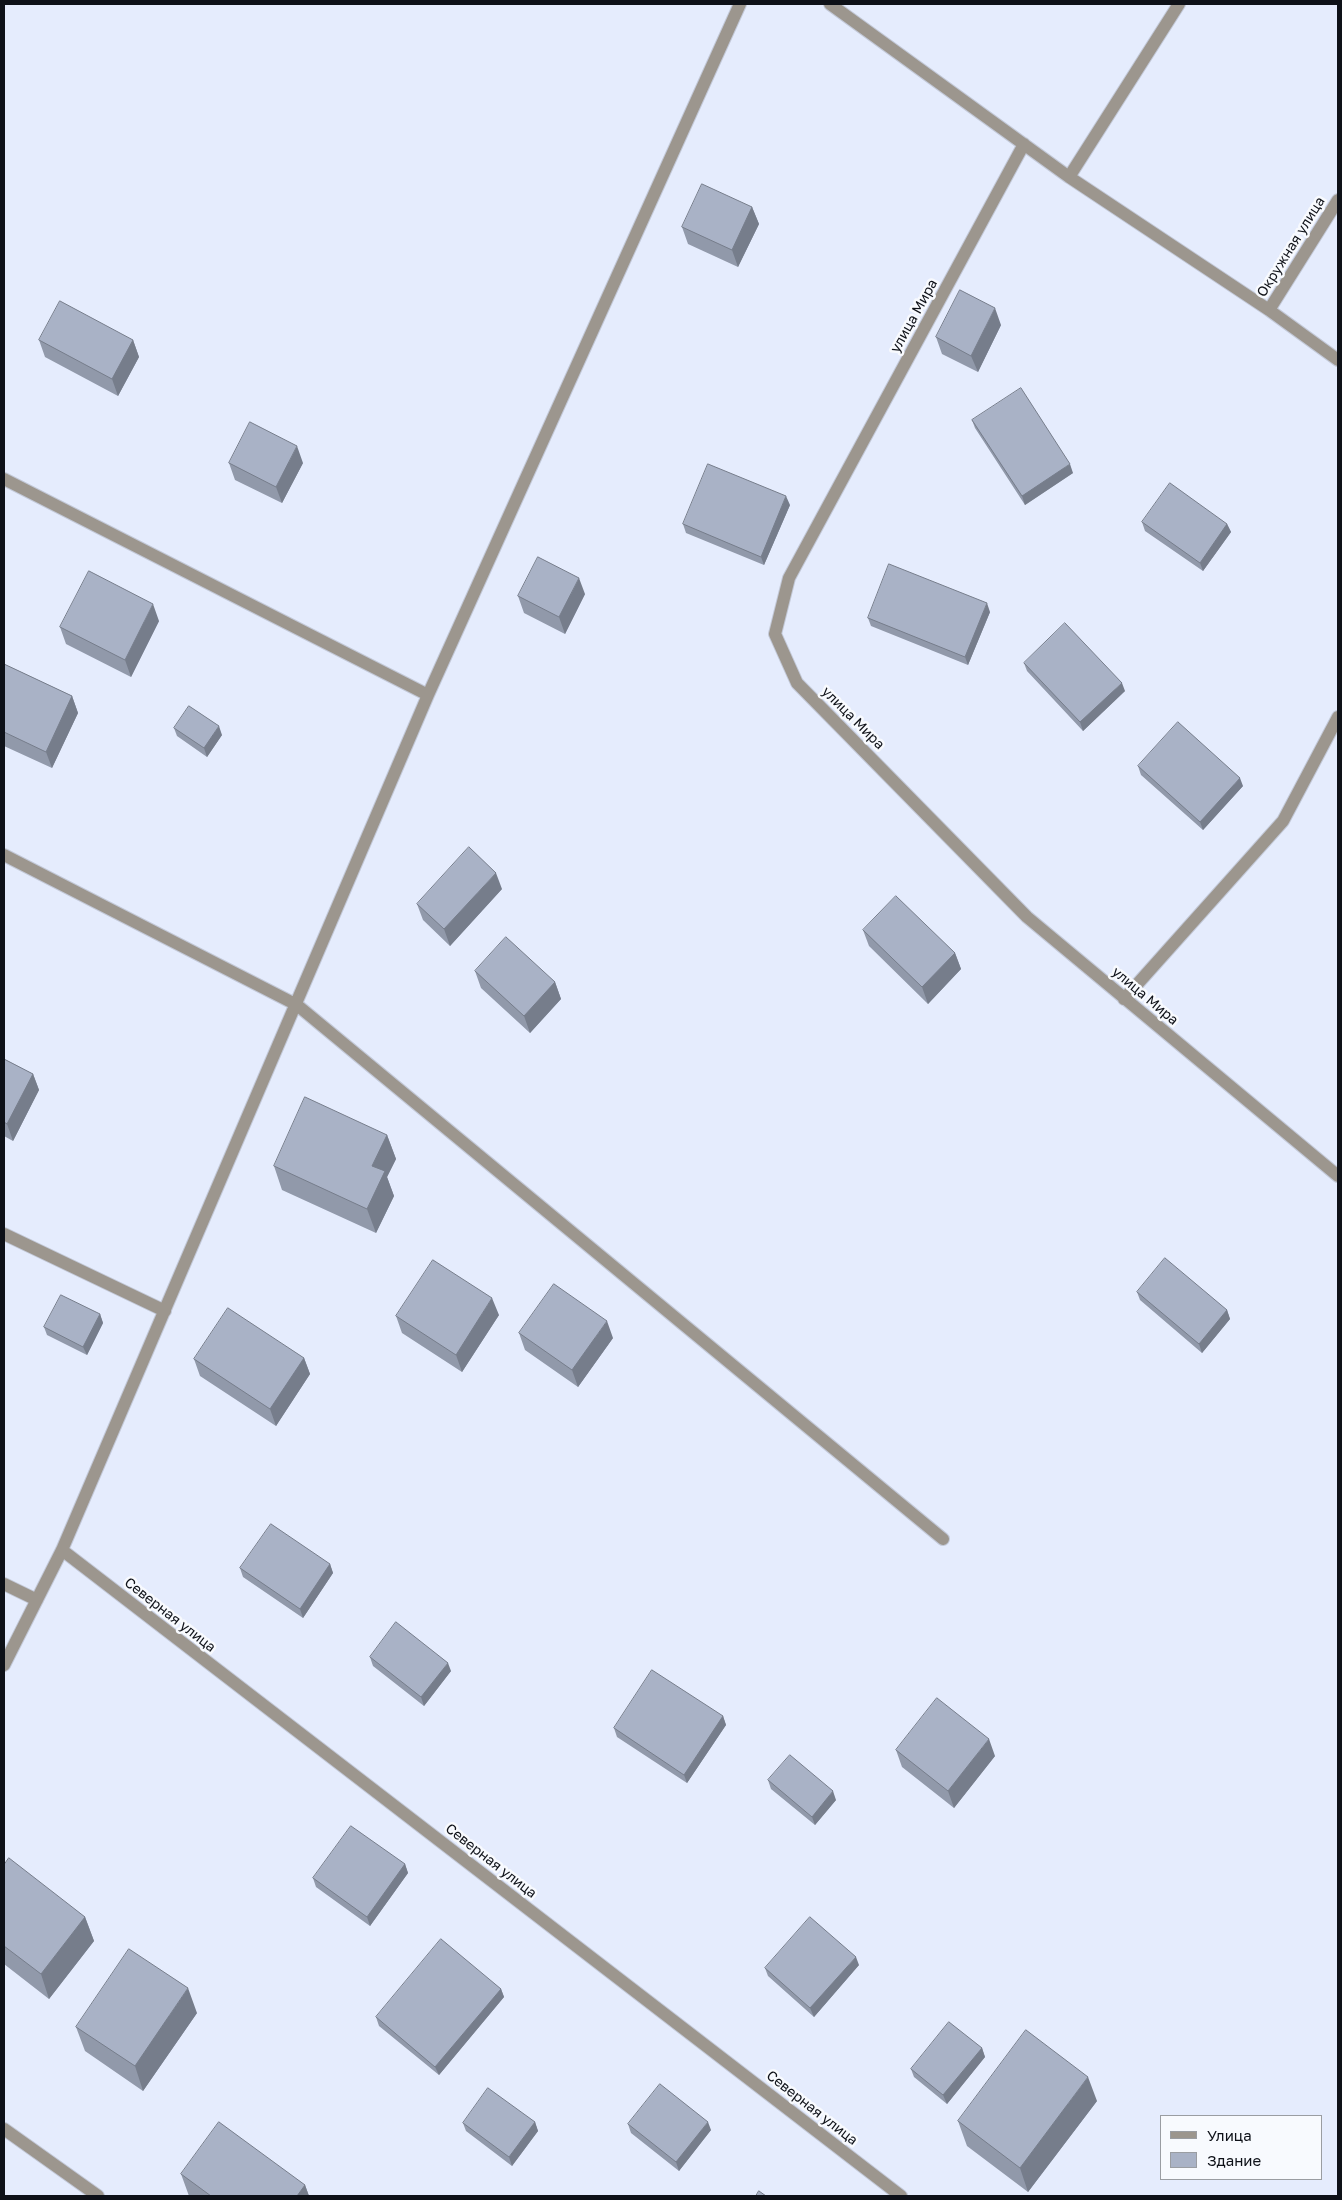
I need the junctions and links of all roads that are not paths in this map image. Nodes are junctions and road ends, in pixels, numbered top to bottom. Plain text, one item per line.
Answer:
1 (740, 4) edge
2 (830, 4) edge
3 (1179, 4) edge
4 (1024, 144) junction
5 (1069, 177) junction
6 (1338, 200) edge
7 (1269, 310) junction
8 (1338, 360) edge
9 (4, 479) edge
10 (428, 695) junction
11 (1338, 717) edge
12 (4, 855) edge
13 (1124, 999) junction
14 (297, 1005) junction
15 (1338, 1176) edge
16 (4, 1234) edge
17 (165, 1311) junction
18 (943, 1540) dead end
19 (62, 1550) junction
20 (4, 1584) edge
21 (36, 1600) junction
22 (4, 1665) edge
23 (4, 2129) edge
24 (98, 2196) edge
25 (901, 2196) edge

1 - 10 street
2 - 4 street
3 - 5 street
4 - 5 street
4 - 13 street, улица Мира
5 - 7 street
6 - 7 street, Окружная улица
7 - 8 street
9 - 10 street
10 - 14 street
11 - 13 street
12 - 14 street
13 - 15 street, улица Мира
14 - 17 street
14 - 18 street
16 - 17 street
17 - 19 street
19 - 21 street
19 - 25 street, Северная улица
20 - 21 street
21 - 22 street
23 - 24 street

